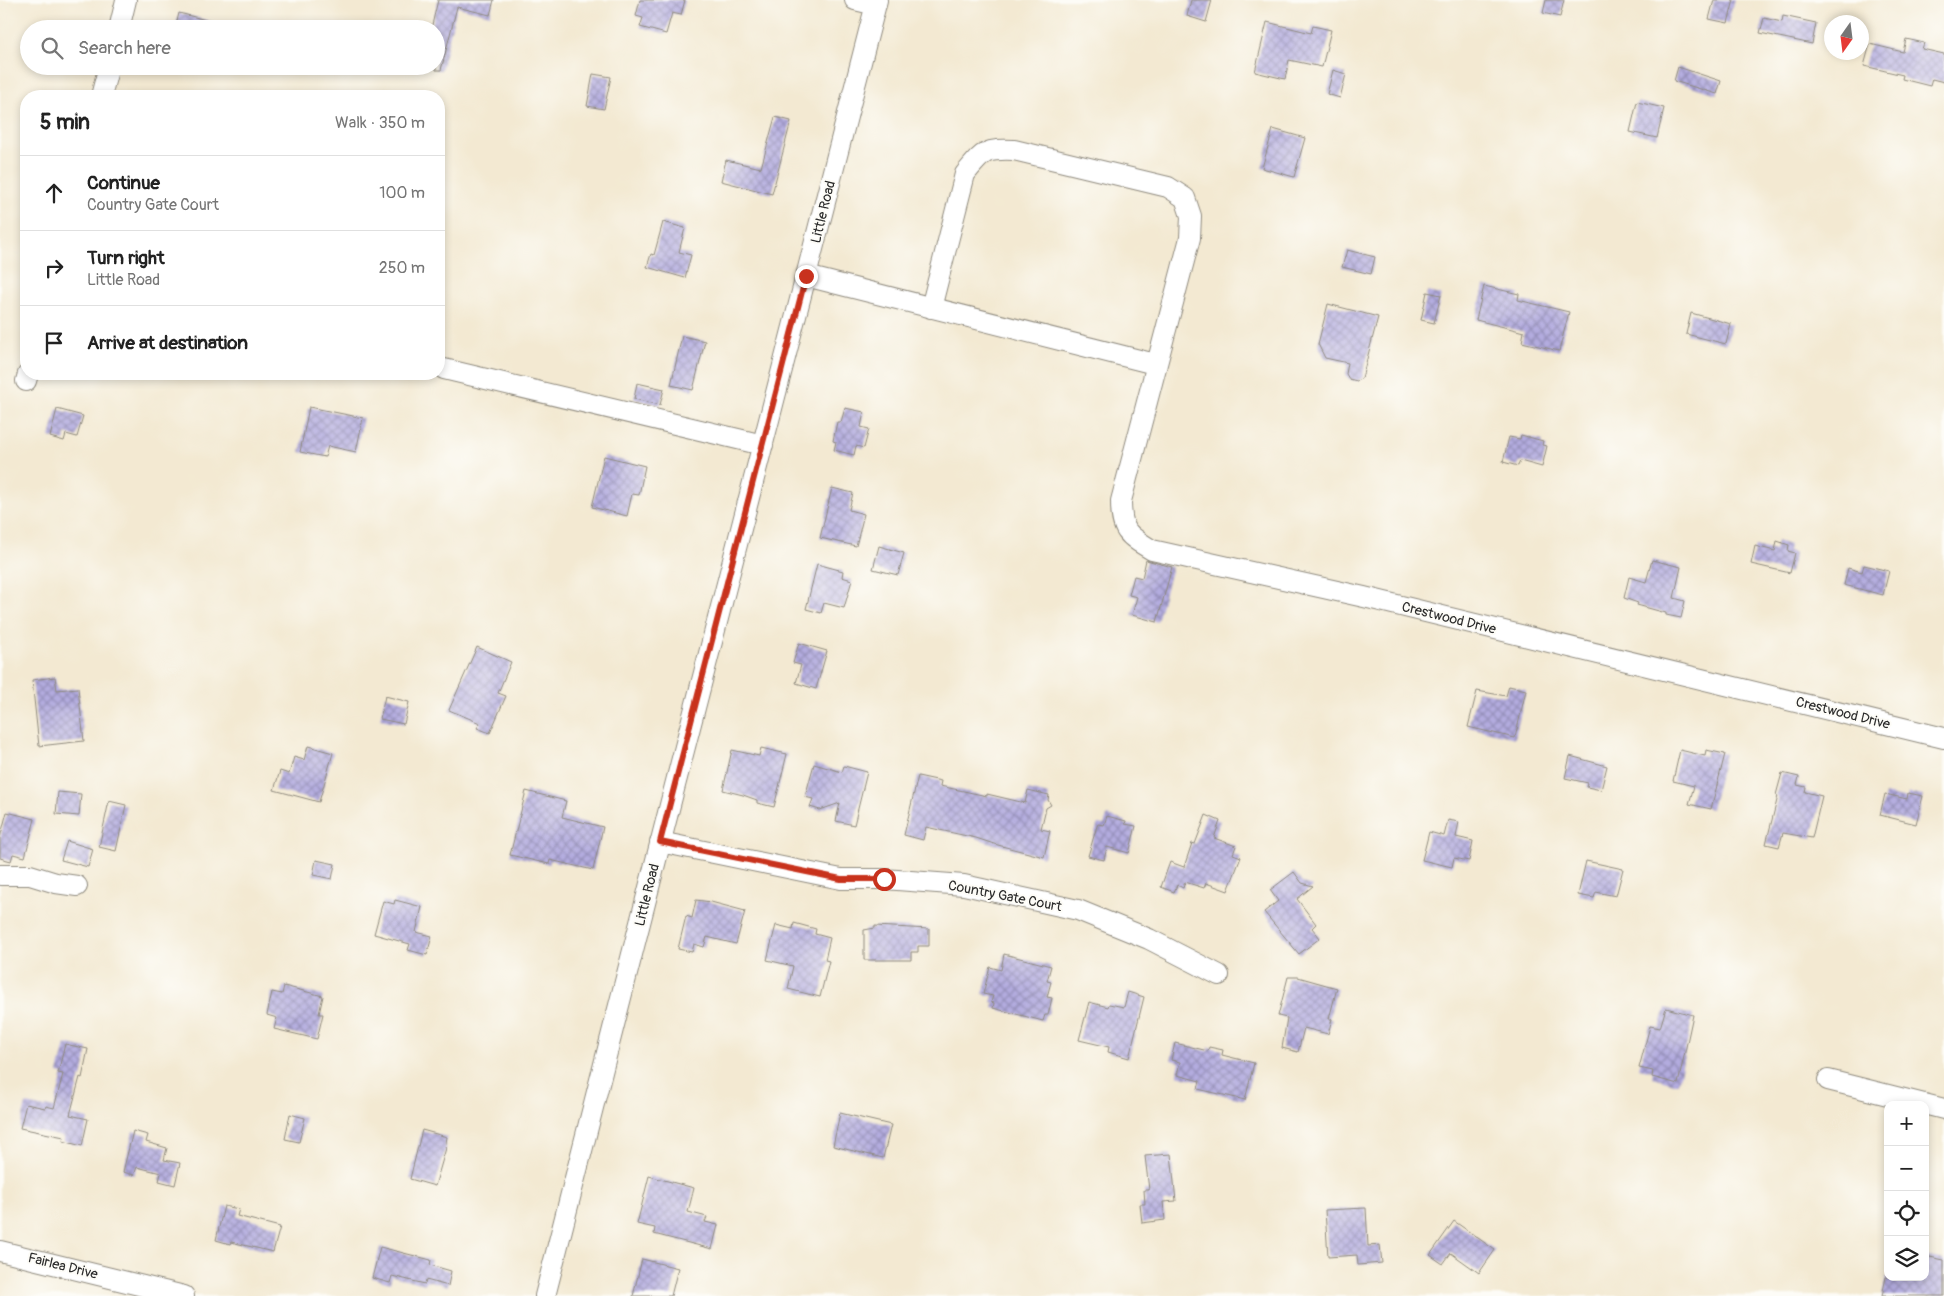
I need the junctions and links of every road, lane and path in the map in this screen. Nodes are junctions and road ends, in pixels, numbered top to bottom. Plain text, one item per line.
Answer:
1 (126, 0) edge
2 (855, 0) edge
3 (877, 2) edge
4 (121, 20) edge
5 (107, 75) edge
6 (103, 90) edge
7 (806, 276) junction
8 (931, 308) junction
9 (1155, 364) junction
10 (445, 368) edge
11 (763, 444) junction
12 (1944, 738) edge
13 (660, 842) junction
14 (0, 875) edge
15 (77, 886) dead end
16 (1219, 975) dead end
17 (1828, 1080) dead end
18 (1944, 1109) edge
19 (0, 1251) edge
20 (184, 1296) edge
21 (545, 1296) edge

1 - 4 street
2 - 3 street
3 - 7 street, Little Road
5 - 6 street
7 - 8 street
7 - 11 street, Little Road
8 - 9 street
8 - 9 street, Crestwood Drive
9 - 12 street, Crestwood Drive
10 - 11 street
11 - 13 street, Little Road
13 - 16 street, Country Gate Court
13 - 21 street, Little Road
14 - 15 street
17 - 18 street
19 - 20 street, Fairlea Drive

